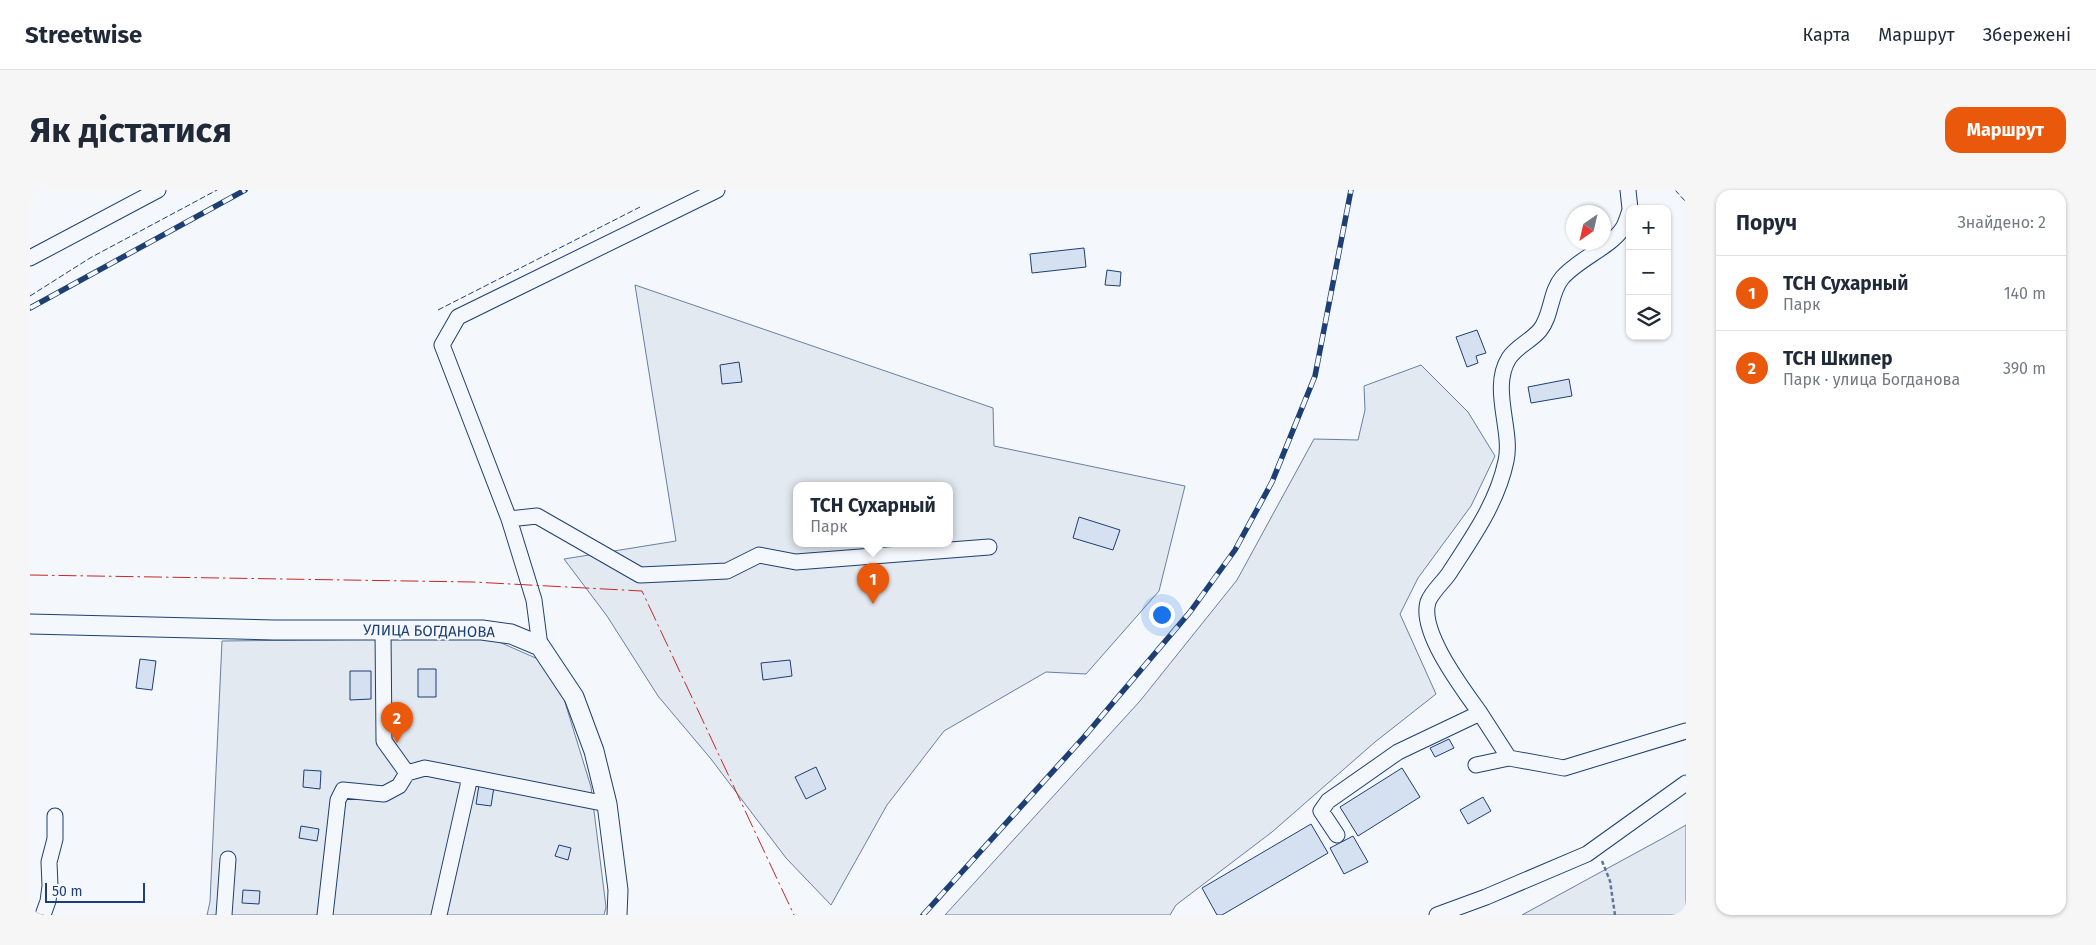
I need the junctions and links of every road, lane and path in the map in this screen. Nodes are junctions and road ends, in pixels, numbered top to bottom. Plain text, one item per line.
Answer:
1 (158, 190) edge
2 (717, 190) edge
3 (1628, 190) edge
4 (1630, 205) edge
5 (1626, 222) edge
6 (30, 258) edge
7 (509, 519) junction
8 (989, 547) dead end
9 (30, 624) edge
10 (383, 631) junction
11 (540, 646) junction
12 (1480, 713) junction
13 (1686, 731) edge
14 (1509, 758) junction
15 (1476, 765) dead end
16 (407, 773) junction
17 (470, 778) junction
18 (1686, 783) edge
19 (607, 804) junction
20 (55, 816) dead end
21 (1337, 835) dead end
22 (1595, 848) junction
23 (228, 859) dead end
24 (43, 915) edge
25 (224, 915) edge
26 (325, 915) edge
27 (439, 915) edge
28 (617, 915) edge
29 (1436, 915) edge
30 (1615, 915) edge

1 - 6 lane
2 - 7 lane
3 - 4 lane
5 - 12 lane
7 - 8 lane
7 - 11 lane
9 - 10 main road, УЛИЦА БОГДАНОВА
10 - 11 main road, УЛИЦА БОГДАНОВА
10 - 16 lane
11 - 19 main road
12 - 14 lane
12 - 21 lane
13 - 14 lane
14 - 15 lane
16 - 17 lane
16 - 26 lane
17 - 19 lane
17 - 27 lane
18 - 22 lane
19 - 28 main road
20 - 24 lane
22 - 29 lane
22 - 30 path
23 - 25 lane

